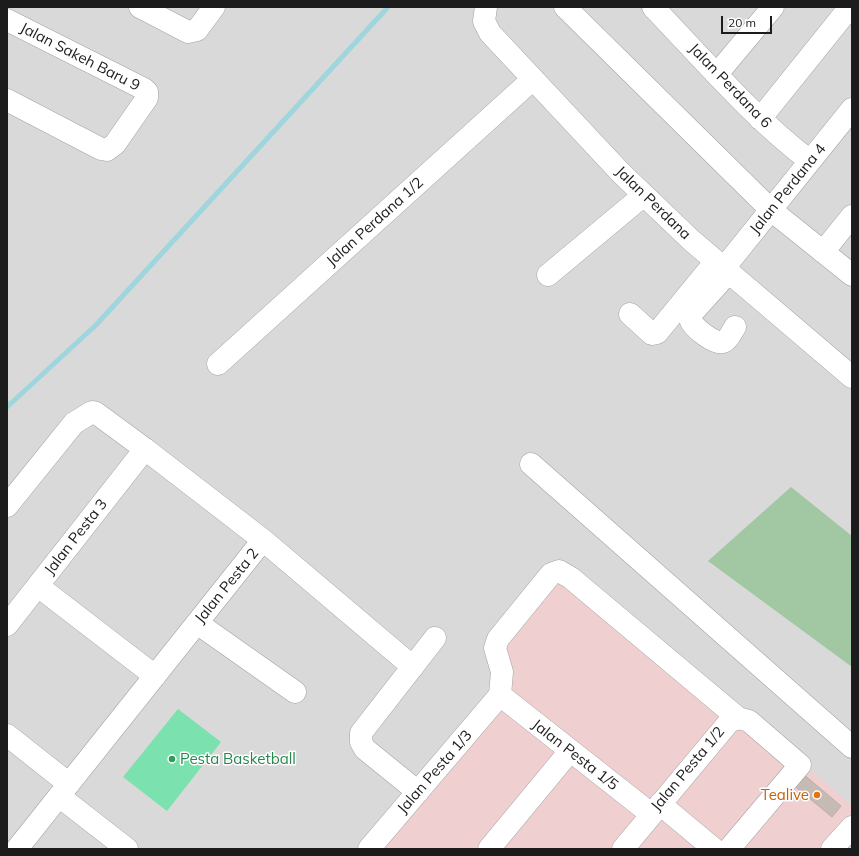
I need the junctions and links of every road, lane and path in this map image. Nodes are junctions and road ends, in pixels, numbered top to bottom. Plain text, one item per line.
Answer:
1 (140, 7) edge
2 (214, 7) edge
3 (486, 7) edge
4 (565, 7) edge
5 (653, 7) edge
6 (773, 7) edge
7 (850, 7) edge
8 (7, 20) edge
9 (717, 74) junction
10 (533, 79) junction
11 (7, 100) edge
12 (852, 109) edge
13 (760, 119) junction
14 (810, 161) junction
15 (644, 195) junction
16 (771, 210) junction
17 (852, 216) edge
18 (823, 252) junction
19 (723, 267) junction
20 (852, 275) edge
21 (548, 276) dead end
22 (630, 314) dead end
23 (735, 327) dead end
24 (218, 364) dead end
25 (852, 377) edge
26 (145, 449) junction
27 (531, 464) dead end
28 (7, 506) edge
29 (264, 540) junction
30 (38, 586) junction
31 (197, 623) junction
32 (7, 625) edge
33 (435, 638) dead end
34 (413, 667) junction
35 (155, 676) junction
36 (295, 692) dead end
37 (500, 696) junction
38 (743, 720) junction
39 (7, 735) edge
40 (852, 747) edge
41 (570, 751) junction
42 (64, 790) junction
43 (418, 792) junction
44 (655, 809) junction
45 (852, 827) edge
46 (17, 849) edge
47 (127, 849) edge
48 (369, 849) edge
49 (489, 849) edge
50 (623, 849) edge
51 (714, 849) edge
52 (729, 849) edge
53 (832, 849) edge

1 - 2 street
3 - 10 street, Jalan Perdana
4 - 16 street
5 - 9 street, Jalan Perdana 6
6 - 9 street
7 - 13 street
8 - 11 street, Jalan Sakeh Baru 9
9 - 13 street, Jalan Perdana 6
10 - 15 street, Jalan Perdana
10 - 24 street, Jalan Perdana 1/2
12 - 14 street, Jalan Perdana 4
13 - 14 street, Jalan Perdana 6
14 - 16 street, Jalan Perdana 4
15 - 19 street, Jalan Perdana
15 - 21 street
16 - 18 street
16 - 19 street, Jalan Perdana 4
17 - 18 street
18 - 20 street
19 - 22 street
19 - 23 street
19 - 25 street, Jalan Perdana
26 - 28 street, Jalan Pesta 2
26 - 29 street, Jalan Pesta 2
26 - 30 street, Jalan Pesta 3
27 - 40 street
29 - 31 street, Jalan Pesta 2
29 - 34 street
30 - 32 street, Jalan Pesta 3
30 - 35 street
31 - 35 street, Jalan Pesta 2
31 - 36 street
33 - 34 street
34 - 43 street
35 - 42 street, Jalan Pesta 2
37 - 38 street
37 - 41 street, Jalan Pesta 1/5
37 - 43 street, Jalan Pesta 1/3
38 - 44 street, Jalan Pesta 1/2
38 - 52 street
39 - 42 street
41 - 44 street, Jalan Pesta 1/5
41 - 49 street
42 - 46 street, Jalan Pesta 2
42 - 47 street
43 - 48 street, Jalan Pesta 1/3
44 - 50 street, Jalan Pesta 1/2
44 - 51 street, Jalan Pesta 1/5
45 - 53 street

